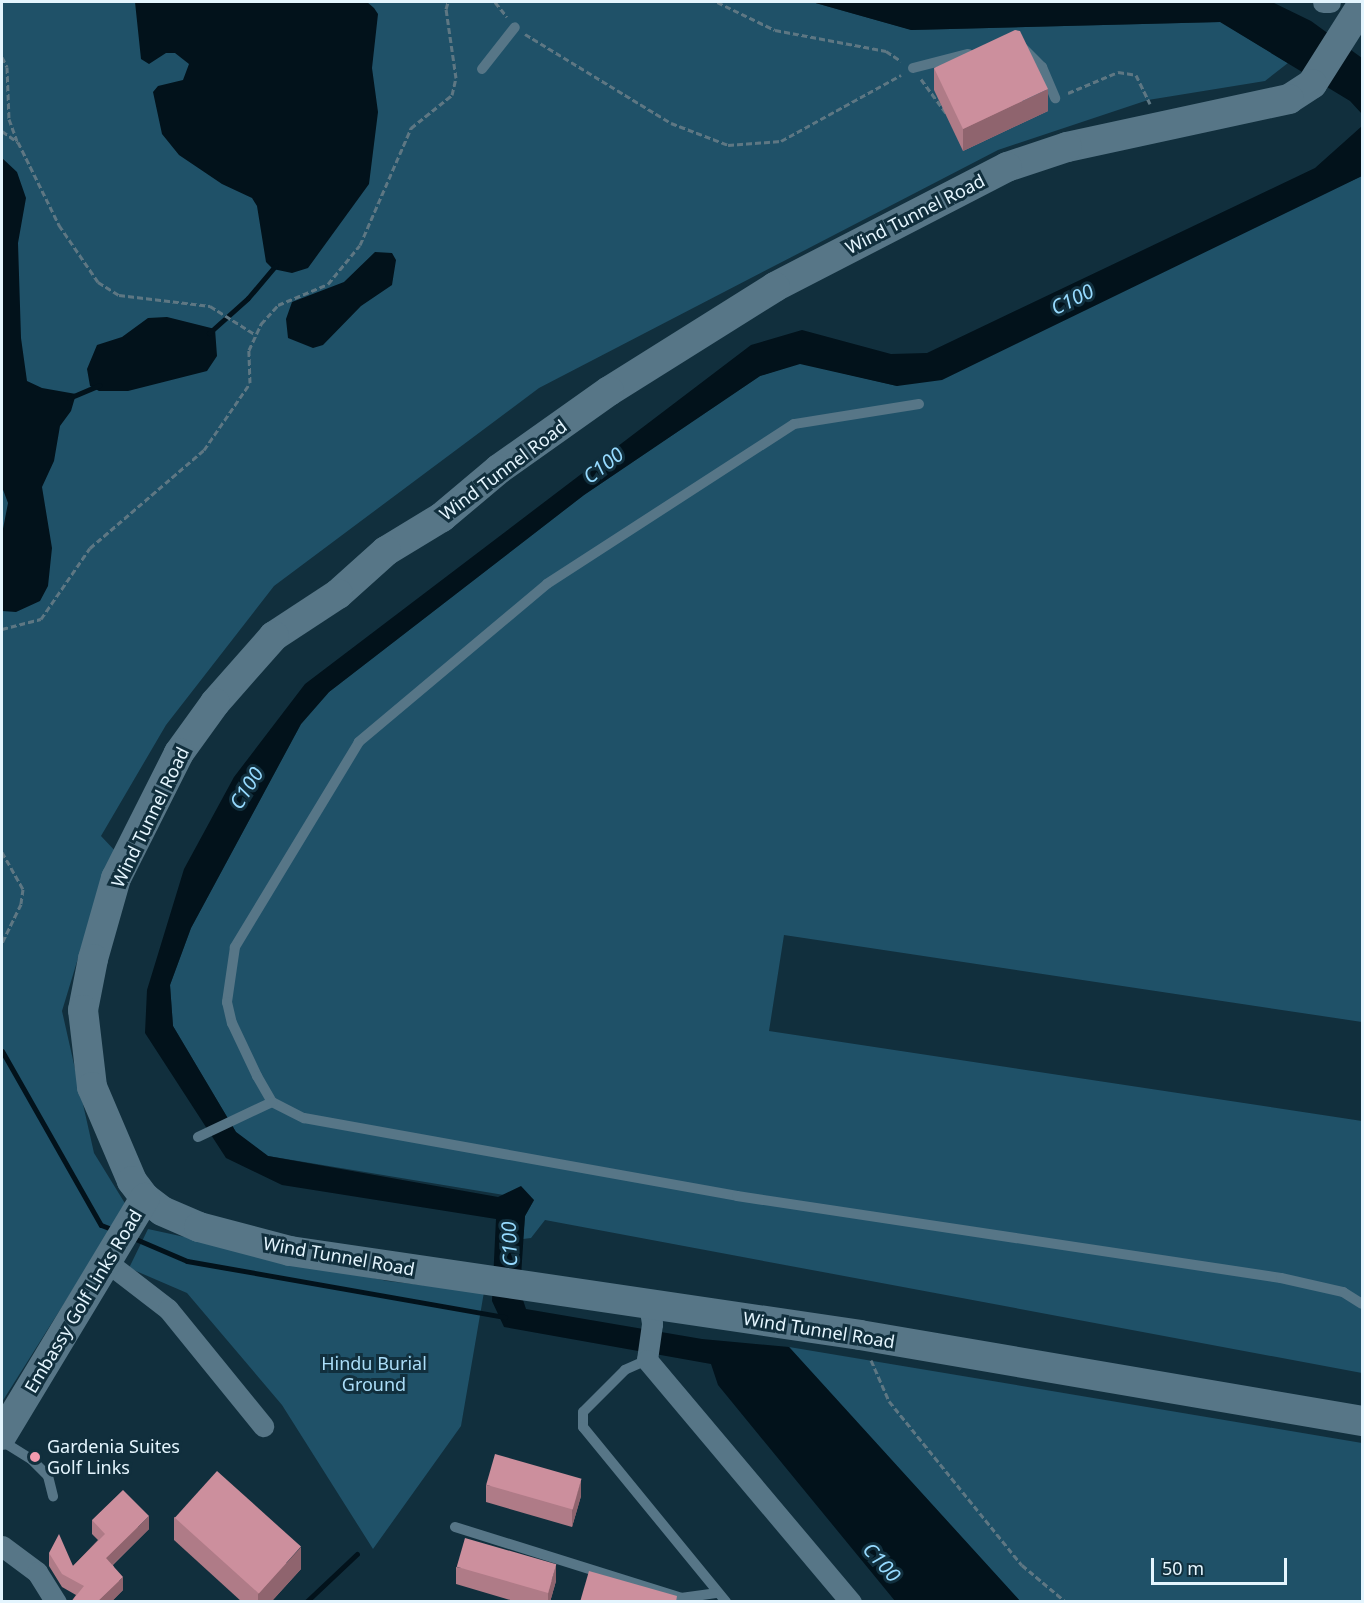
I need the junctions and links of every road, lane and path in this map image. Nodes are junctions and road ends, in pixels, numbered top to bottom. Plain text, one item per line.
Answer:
1 (448, 2) edge
2 (495, 2) edge
3 (717, 2) edge
4 (1323, 2) edge
5 (1330, 2) edge
6 (1362, 5) edge
7 (514, 27) junction
8 (1011, 43) edge
9 (979, 50) edge
10 (2, 57) edge
11 (913, 68) junction
12 (482, 69) dead end
13 (1056, 98) joint
14 (948, 116) edge
15 (1158, 126) junction
16 (2, 131) edge
17 (18, 142) junction
18 (256, 334) junction
19 (919, 405) dead end
20 (2, 629) edge
21 (2, 852) edge
22 (2, 943) edge
23 (272, 1102) junction
24 (198, 1137) dead end
25 (145, 1198) junction
26 (119, 1245) junction
27 (1362, 1304) edge
28 (651, 1314) junction
29 (860, 1335) junction
30 (647, 1357) junction
31 (1362, 1421) edge
32 (263, 1426) dead end
33 (2, 1435) edge
34 (2, 1441) edge
35 (53, 1496) dead end
36 (454, 1527) dead end
37 (2, 1546) edge
38 (722, 1597) edge
39 (56, 1602) edge
40 (851, 1602) edge
41 (1066, 1602) edge

1 - 18 path
2 - 7 path
3 - 11 path
4 - 5 street
6 - 15 street, Wind Tunnel Road
7 - 11 path
7 - 12 lane
8 - 13 lane
9 - 11 lane
10 - 17 path
11 - 14 path
13 - 15 path
15 - 25 street, Wind Tunnel Road
16 - 17 path
17 - 18 path
18 - 20 path
19 - 23 lane
21 - 22 path
23 - 24 lane
23 - 27 lane
25 - 26 street, Embassy Golf Links Road
25 - 28 street, Wind Tunnel Road
26 - 32 street
26 - 33 street, Embassy Golf Links Road
28 - 29 street, Wind Tunnel Road
28 - 30 street
29 - 31 street, Wind Tunnel Road
29 - 41 path
30 - 38 lane
30 - 40 street
34 - 35 lane
36 - 38 lane
37 - 39 street

